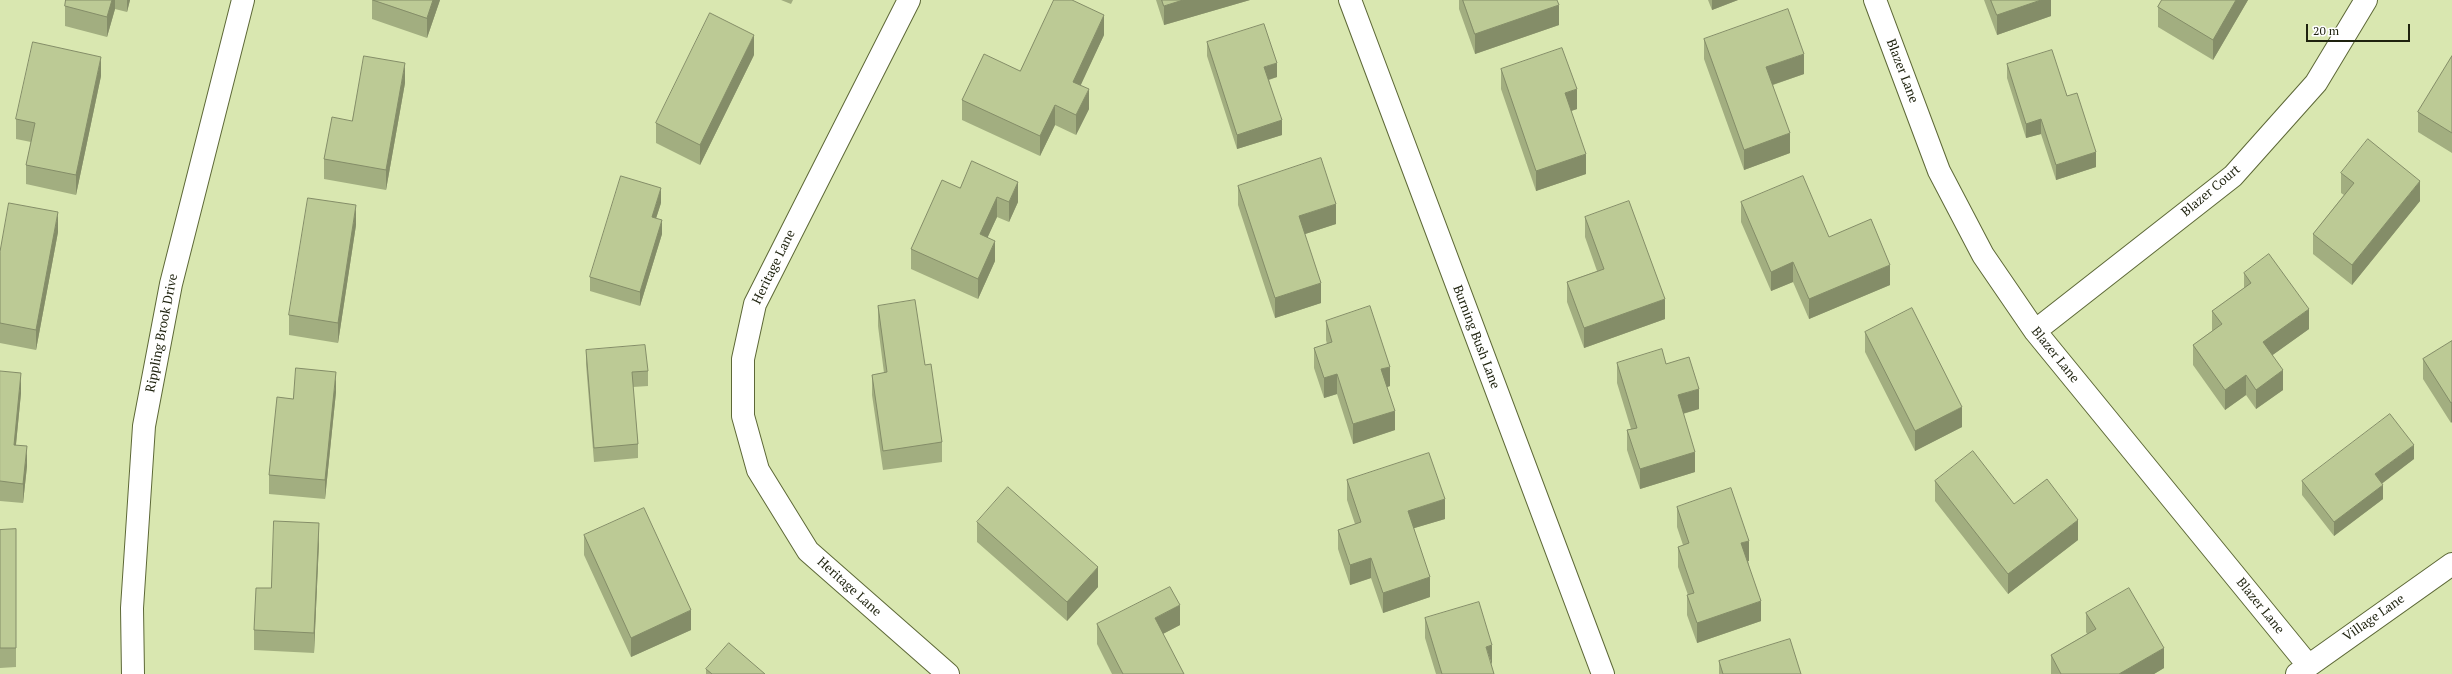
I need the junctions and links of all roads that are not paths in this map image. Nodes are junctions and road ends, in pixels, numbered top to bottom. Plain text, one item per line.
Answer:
1 (242, 0) edge
2 (909, 0) edge
3 (1350, 0) edge
4 (1875, 0) edge
5 (2366, 0) edge
6 (2035, 331) junction
7 (2452, 564) edge
8 (2303, 669) edge
9 (133, 674) edge
10 (948, 674) edge
11 (1603, 674) edge

1 - 9 street, Rippling Brook Drive
2 - 10 street, Heritage Lane
3 - 11 street, Burning Bush Lane
4 - 6 street, Blazer Lane
5 - 6 street, Blazer Court
6 - 8 street, Blazer Lane
7 - 8 street, Village Lane

